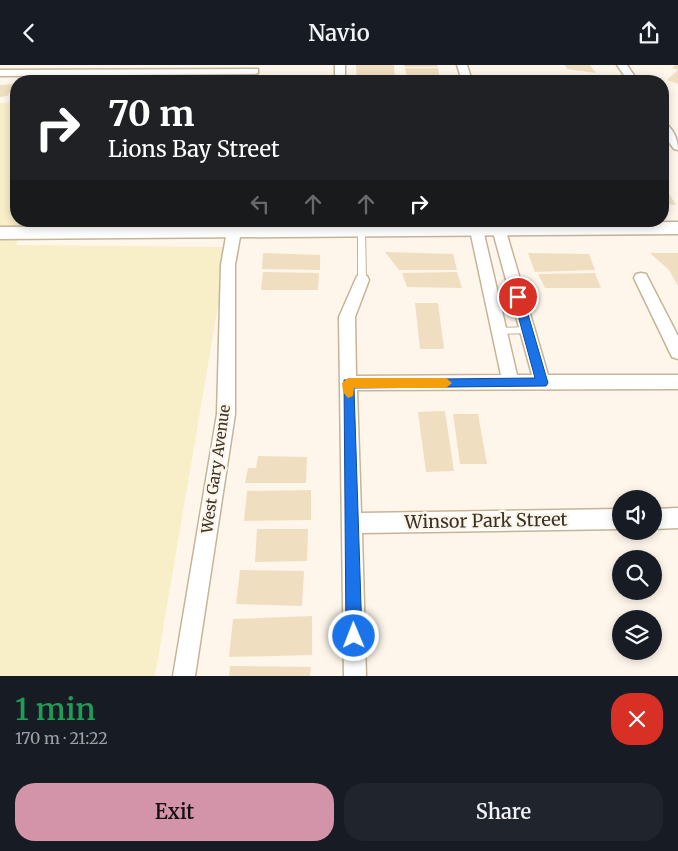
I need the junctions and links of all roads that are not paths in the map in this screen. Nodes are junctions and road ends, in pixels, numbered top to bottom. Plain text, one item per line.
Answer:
1 (27, 69) edge
2 (255, 71) dead end
3 (0, 73) edge
4 (155, 73) edge
5 (669, 135) edge
6 (678, 147) edge
7 (93, 227) edge
8 (429, 227) edge
9 (475, 227) edge
10 (498, 227) edge
11 (588, 227) edge
12 (678, 229) edge
13 (361, 230) junction
14 (234, 231) junction
15 (0, 233) edge
16 (641, 278) dead end
17 (362, 280) joint
18 (527, 330) junction
19 (499, 331) junction
20 (678, 352) edge
21 (678, 382) edge
22 (348, 383) junction
23 (511, 383) junction
24 (542, 383) junction
25 (678, 518) edge
26 (612, 519) edge
27 (662, 519) edge
28 (352, 523) junction
29 (184, 676) edge
30 (355, 676) edge

1 - 3 street
1 - 4 street
2 - 4 street
5 - 6 street
7 - 14 street
7 - 15 street
8 - 13 street
9 - 19 street
10 - 18 street
11 - 12 street
13 - 14 street
13 - 17 lane
14 - 29 street, West Gary Avenue
16 - 20 street
17 - 22 street
18 - 19 lane
18 - 24 street
19 - 23 street
21 - 24 street
22 - 23 street
22 - 28 street
23 - 24 street
25 - 27 street
26 - 28 street, Winsor Park Street
28 - 30 street

